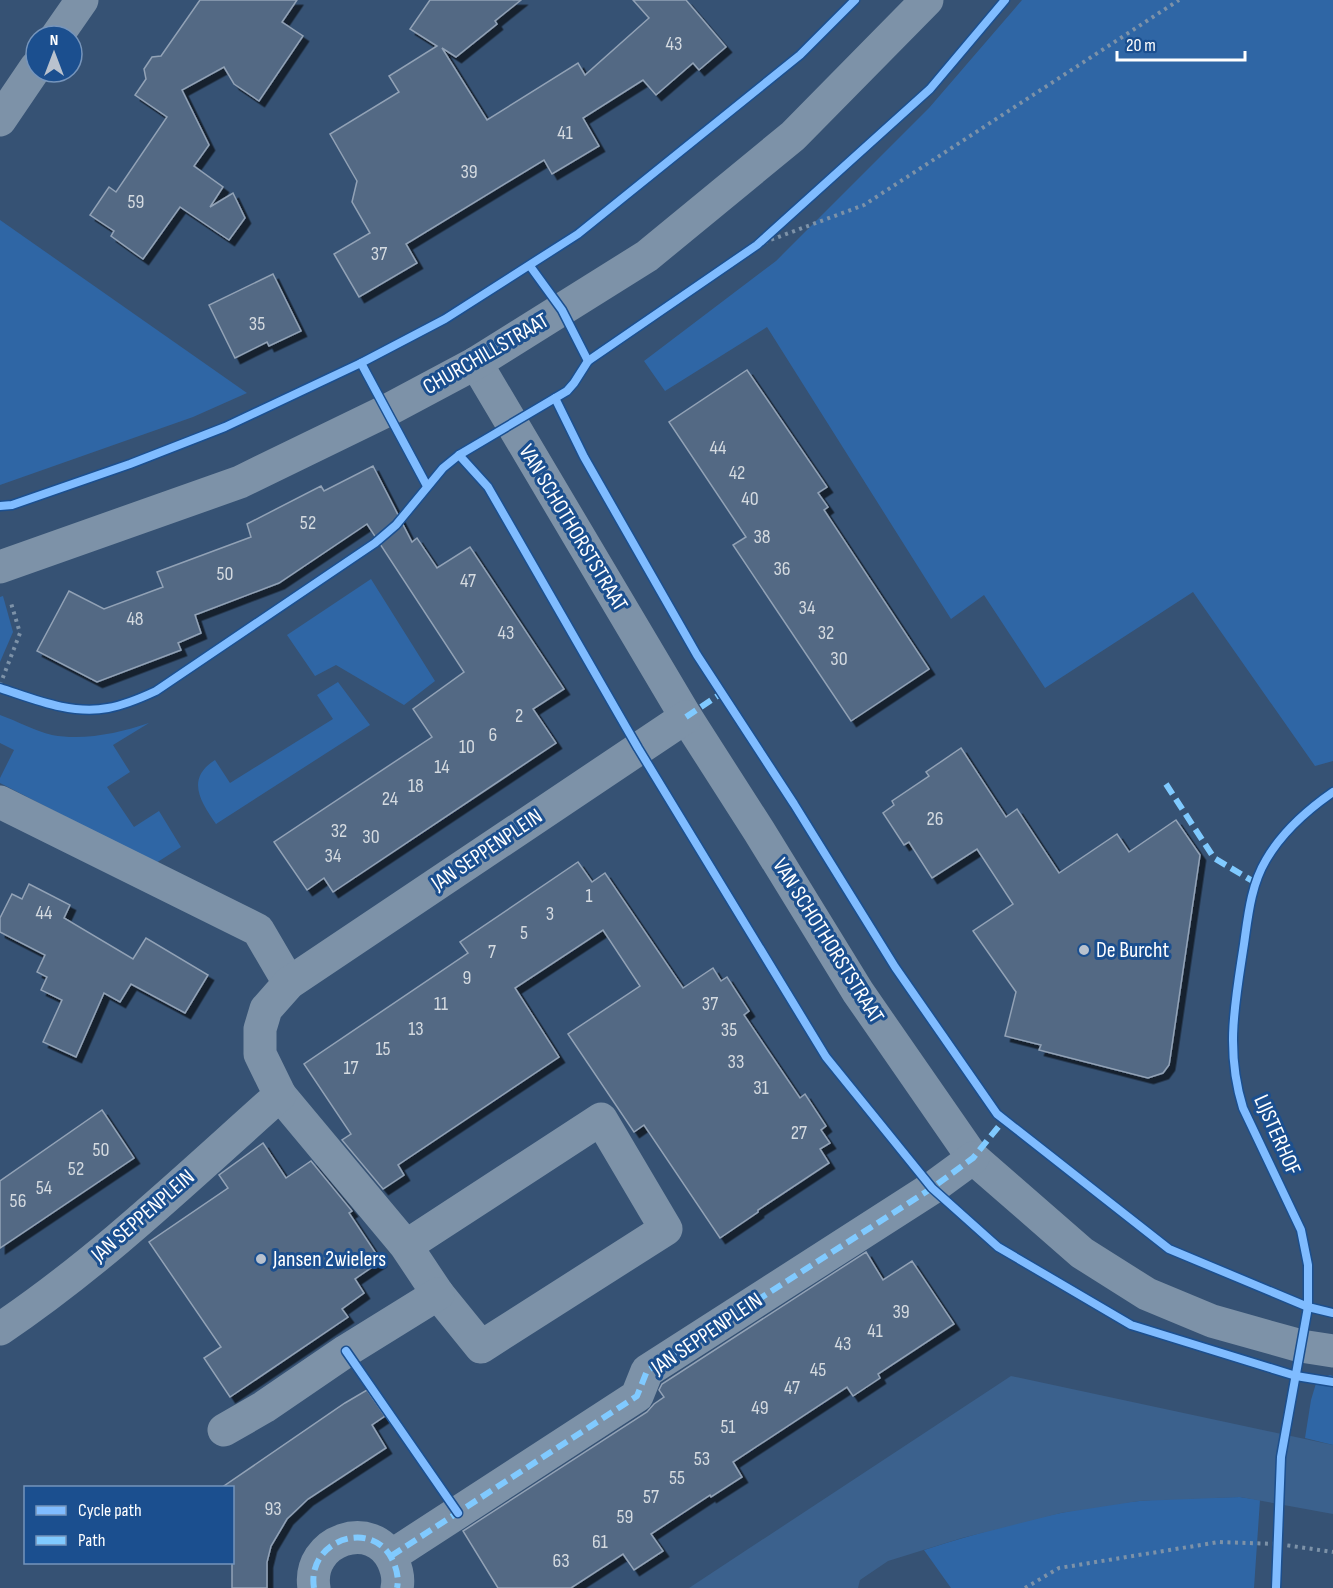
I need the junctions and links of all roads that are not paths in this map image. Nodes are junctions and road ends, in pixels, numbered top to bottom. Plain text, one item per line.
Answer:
1 (82, 0) edge
2 (927, 0) edge
3 (65, 24) edge
4 (24, 84) edge
5 (0, 120) edge
6 (476, 363) junction
7 (1, 567) edge
8 (686, 717) junction
9 (0, 802) edge
10 (289, 983) junction
11 (280, 1095) junction
12 (973, 1158) junction
13 (406, 1246) junction
14 (438, 1294) junction
15 (0, 1329) edge
16 (1333, 1351) edge
17 (224, 1430) dead end
18 (391, 1556) junction
19 (314, 1588) edge
20 (397, 1588) edge

1 - 3 street
2 - 6 street, CHURCHILLSTRAAT
4 - 5 street
6 - 7 street, CHURCHILLSTRAAT
6 - 8 street, VAN SCHOTHORSTSTRAAT
8 - 10 street, JAN SEPPENPLEIN
8 - 12 street, VAN SCHOTHORSTSTRAAT
9 - 10 street
10 - 11 street, JAN SEPPENPLEIN
11 - 13 street, JAN SEPPENPLEIN
11 - 15 street, JAN SEPPENPLEIN
12 - 16 street, VAN SCHOTHORSTSTRAAT
12 - 18 street, JAN SEPPENPLEIN
13 - 14 street, JAN SEPPENPLEIN
13 - 14 street, JAN SEPPENPLEIN
14 - 17 street
18 - 19 street
18 - 20 street

